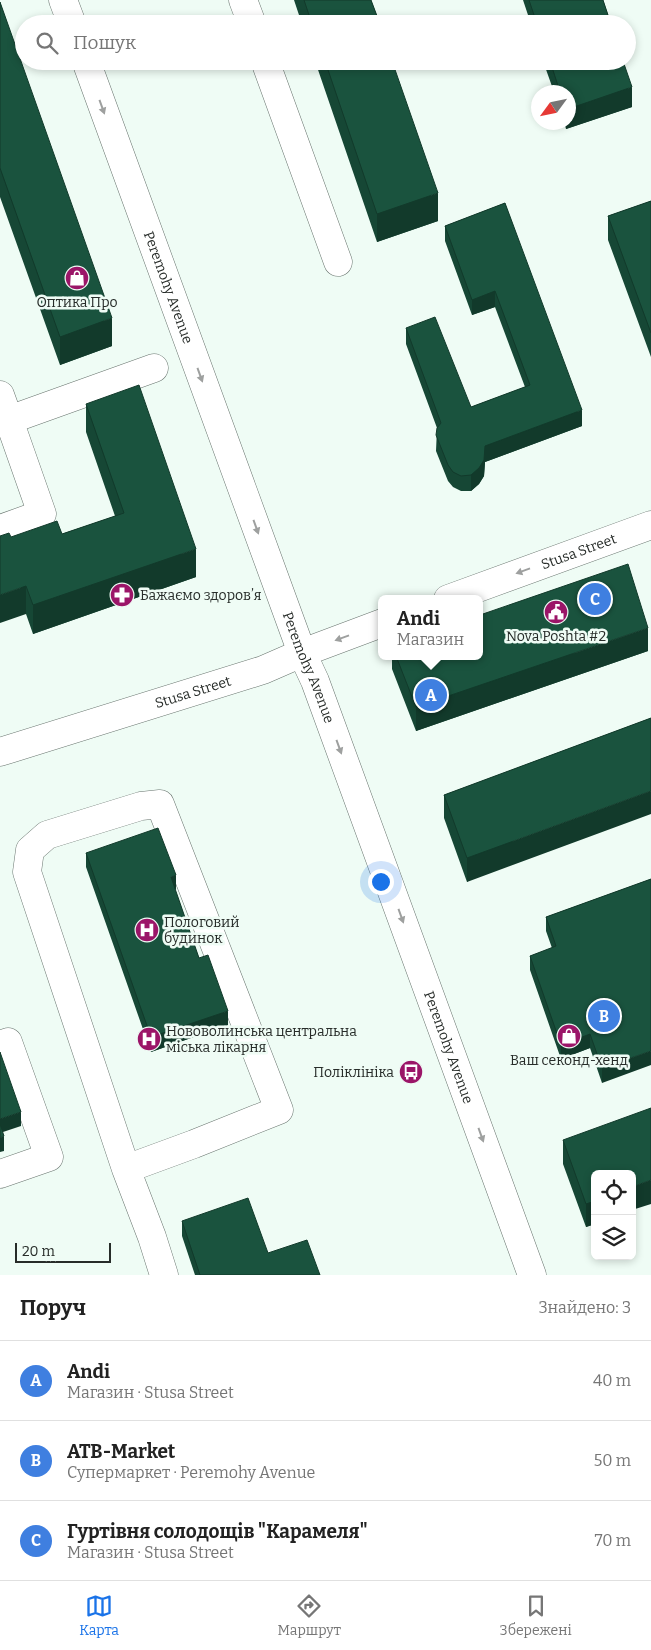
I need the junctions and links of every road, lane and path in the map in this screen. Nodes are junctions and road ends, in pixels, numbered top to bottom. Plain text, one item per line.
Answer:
1 (63, 0) edge
2 (243, 0) edge
3 (69, 15) edge
4 (249, 15) edge
5 (89, 70) edge
6 (268, 70) edge
7 (338, 262) dead end
8 (154, 368) dead end
9 (0, 395) edge
10 (9, 420) junction
11 (651, 525) edge
12 (0, 529) edge
13 (459, 595) edge
14 (378, 624) edge
15 (302, 653) junction
16 (0, 752) edge
17 (0, 1045) edge
18 (126, 1169) junction
19 (0, 1174) edge
20 (164, 1275) edge
21 (532, 1275) edge

1 - 3 street
2 - 4 street
5 -> 15 street, Peremohy Avenue
6 - 7 street
8 - 10 street
9 - 10 street
10 - 12 street
11 -> 13 street, Stusa Street
14 -> 15 street, Stusa Street
15 - 16 street, Stusa Street
15 -> 21 street, Peremohy Avenue
17 - 19 street
18 - 18 street
18 - 20 street

